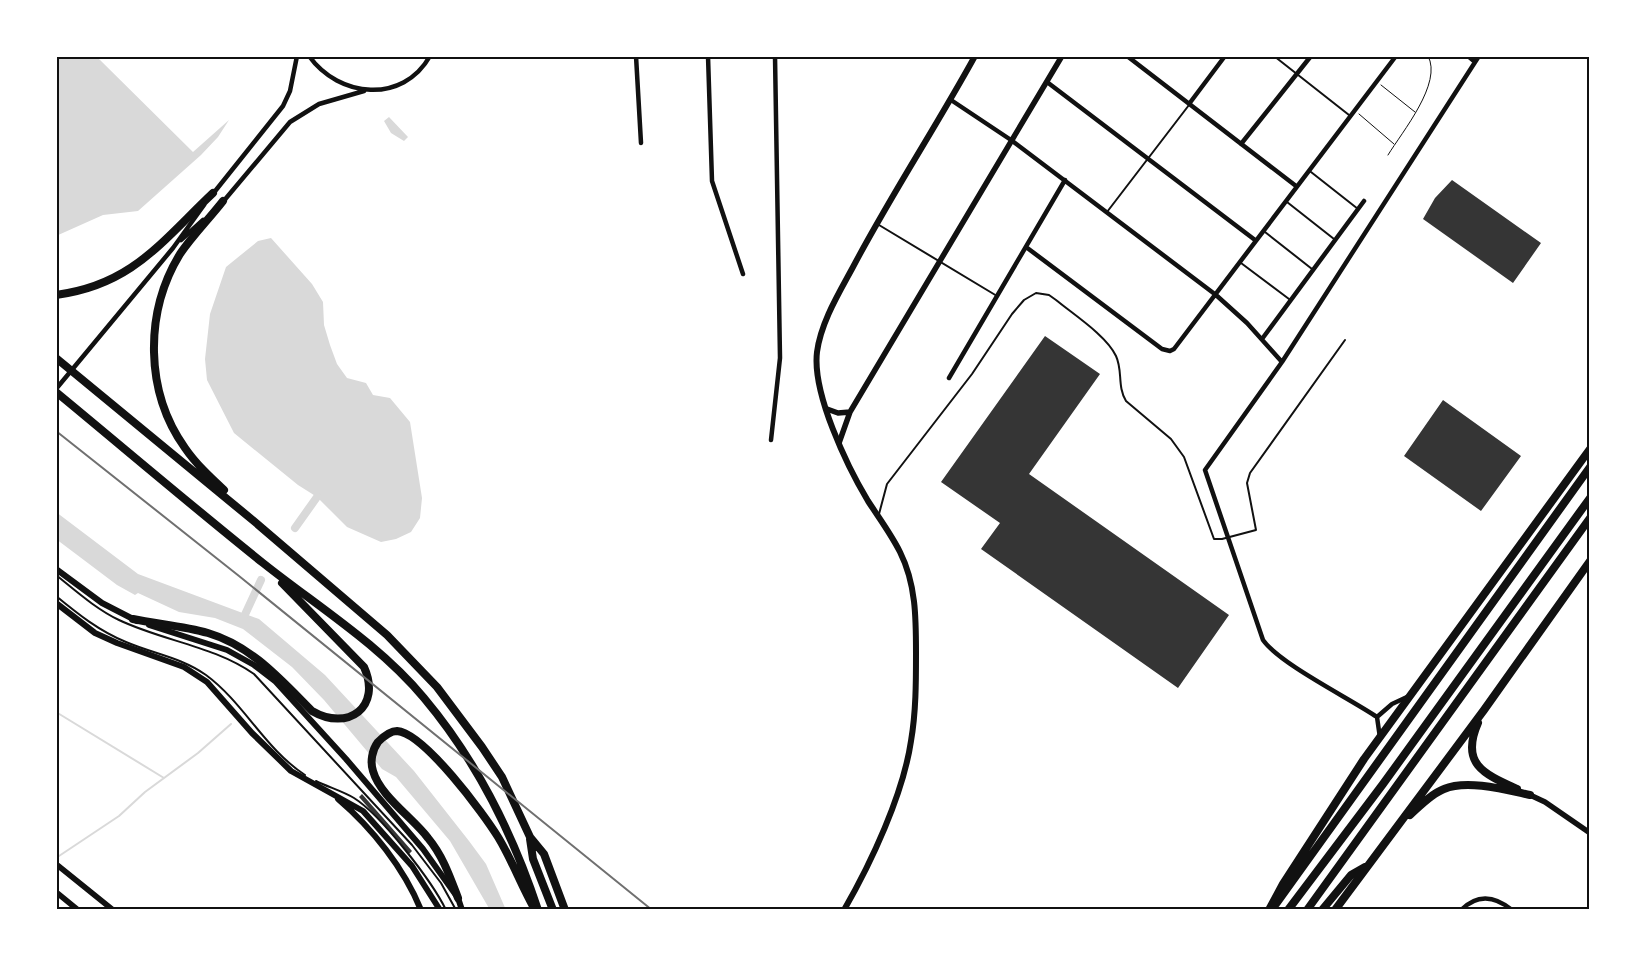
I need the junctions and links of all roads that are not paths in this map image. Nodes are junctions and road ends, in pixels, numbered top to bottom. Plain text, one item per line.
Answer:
1 (297, 56) edge
2 (309, 56) edge
3 (430, 56) edge
4 (636, 56) edge
5 (708, 56) edge
6 (775, 56) edge
7 (975, 56) edge
8 (1062, 56) edge
9 (1127, 56) edge
10 (1137, 56) edge
11 (1225, 56) edge
12 (1274, 56) edge
13 (1311, 56) edge
14 (1396, 56) edge
15 (1468, 56) edge
16 (1479, 56) edge
17 (1133, 61) junction
18 (1475, 62) junction
19 (1298, 74) junction
20 (1047, 82) junction
21 (364, 91) junction
22 (951, 100) junction
23 (1189, 104) junction
24 (1351, 116) junction
25 (1011, 140) junction
26 (641, 144) dead end
27 (1241, 144) junction
28 (1147, 159) junction
29 (1309, 170) junction
30 (1065, 180) junction
31 (1296, 186) junction
32 (213, 193) junction
33 (223, 201) junction
34 (1285, 201) junction
35 (1364, 201) dead end
36 (1358, 209) junction
37 (1107, 212) junction
38 (877, 224) junction
39 (1263, 230) junction
40 (1256, 240) junction
41 (1335, 240) junction
42 (1026, 247) junction
43 (173, 248) junction
44 (940, 260) junction
45 (1239, 261) junction
46 (1312, 270) junction
47 (742, 274) dead end
48 (56, 295) edge
49 (1216, 295) junction
50 (997, 296) junction
51 (1290, 299) junction
52 (1262, 339) junction
53 (1345, 340) dead end
54 (56, 358) edge
55 (1282, 362) junction
56 (949, 378) dead end
57 (56, 390) edge
58 (827, 409) junction
59 (850, 412) junction
60 (771, 440) dead end
61 (839, 443) junction
62 (1590, 449) edge
63 (1590, 467) edge
64 (1590, 498) edge
65 (878, 516) junction
66 (1590, 518) edge
67 (255, 522) junction
68 (1590, 561) edge
69 (263, 563) junction
70 (56, 570) edge
71 (56, 575) edge
72 (56, 596) edge
73 (56, 603) edge
74 (133, 619) junction
75 (121, 621) junction
76 (1410, 696) junction
77 (1484, 710) junction
78 (1378, 716) junction
79 (1380, 738) junction
80 (1530, 795) junction
81 (335, 796) junction
82 (1400, 824) junction
83 (1590, 833) edge
84 (530, 836) junction
85 (56, 864) edge
86 (1370, 864) junction
87 (56, 892) edge
88 (458, 898) junction
89 (78, 910) edge
90 (113, 910) edge
91 (421, 910) edge
92 (440, 910) edge
93 (446, 910) edge
94 (456, 910) edge
95 (462, 910) edge
96 (537, 910) edge
97 (553, 910) edge
98 (565, 910) edge
99 (844, 910) edge
100 (1270, 910) edge
101 (1288, 910) edge
102 (1307, 910) edge
103 (1322, 910) edge
104 (1335, 910) edge
105 (1461, 910) edge
106 (1512, 910) edge

1 - 32 street
2 - 21 street
3 - 21 street
4 - 26 street
5 - 47 street
6 - 60 street
7 - 22 main road
8 - 20 street
9 - 17 street
10 - 17 street
11 - 23 street
12 - 19 lane
13 - 19 street
14 - 24 street
15 - 18 street
16 - 18 street
17 - 23 street
18 - 55 street
19 - 24 lane
19 - 27 street
20 - 25 street
20 - 28 street
21 - 33 street
22 - 25 street
22 - 38 main road
23 - 27 street
23 - 28 lane
24 - 29 street
25 - 30 street
25 - 44 street
27 - 31 street
28 - 37 lane
28 - 40 street
29 - 31 street
29 - 36 lane
30 - 37 street
30 - 42 street
31 - 34 street
32 - 43 street
32 - 48 highway
33 - 43 street
33 - 67 highway
34 - 39 street
34 - 41 lane
35 - 36 street
36 - 41 street
37 - 49 street
38 - 44 lane
38 - 58 main road
39 - 40 street
39 - 46 lane
40 - 45 street
41 - 46 street
42 - 49 street
42 - 50 street
43 - 57 street
44 - 50 lane
44 - 59 street
45 - 49 street
45 - 51 lane
46 - 51 street
49 - 52 street
50 - 56 street
51 - 52 street
52 - 55 street
53 - 65 lane
54 - 67 highway
55 - 78 street
57 - 69 highway
58 - 59 street
58 - 61 main road
59 - 61 street
61 - 65 main road
62 - 76 highway
63 - 100 highway
64 - 101 highway
65 - 99 main road
66 - 102 highway
67 - 84 highway
68 - 77 highway
69 - 74 highway
69 - 96 highway
70 - 74 main road
71 - 75 lane
72 - 93 lane
73 - 81 main road
74 - 75 lane
74 - 88 main road
75 - 94 lane
76 - 78 street
76 - 79 highway
77 - 80 highway
77 - 82 highway
78 - 79 street
79 - 100 highway
80 - 82 highway
80 - 83 street
81 - 91 main road
81 - 92 main road
82 - 86 highway
84 - 97 highway
84 - 98 highway
85 - 90 street
86 - 103 highway
86 - 104 highway
87 - 89 street
88 - 95 main road
88 - 96 highway
105 - 106 street

